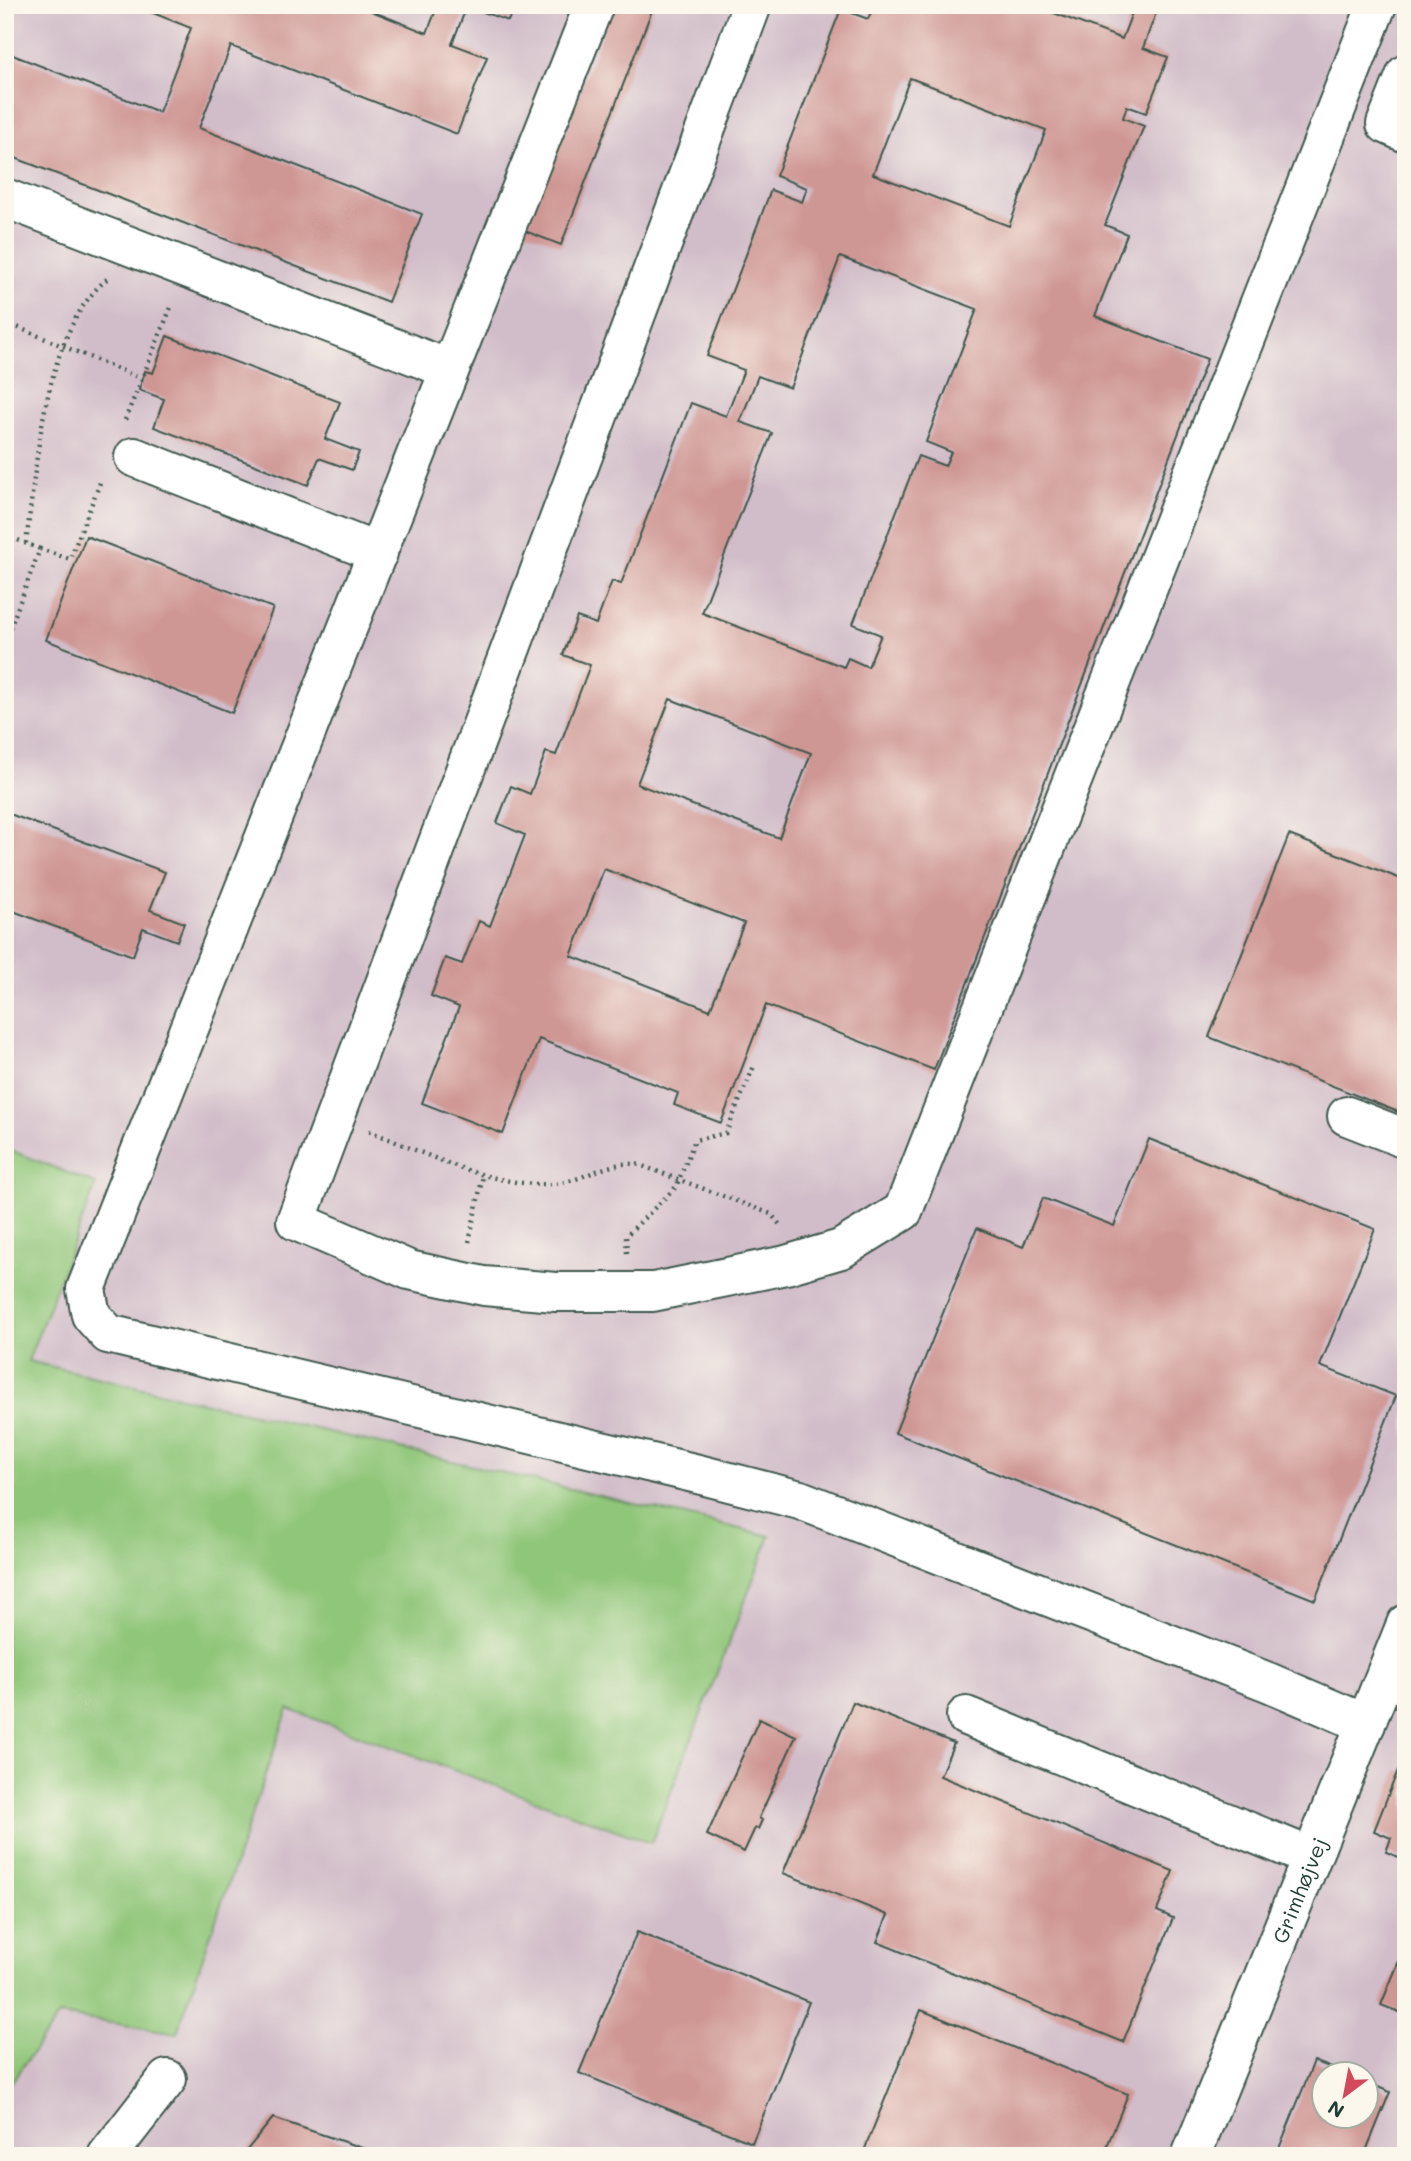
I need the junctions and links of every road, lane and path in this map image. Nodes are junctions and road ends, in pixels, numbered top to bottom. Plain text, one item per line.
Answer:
1 (594, 5) edge
2 (752, 5) edge
3 (1377, 5) edge
4 (1406, 74) edge
5 (1406, 133) edge
6 (5, 198) edge
7 (140, 250) junction
8 (5, 321) edge
9 (63, 346) junction
10 (449, 369) junction
11 (142, 379) dead end
12 (134, 457) dead end
13 (5, 535) edge
14 (26, 543) junction
15 (40, 549) dead end
16 (378, 554) junction
17 (754, 1066) dead end
18 (1347, 1116) dead end
19 (335, 1118) junction
20 (1406, 1139) edge
21 (484, 1175) junction
22 (679, 1179) junction
23 (796, 1263) junction
24 (461, 1281) junction
25 (631, 1292) junction
26 (1406, 1623) edge
27 (966, 1716) dead end
28 (1366, 1724) junction
29 (1311, 1857) junction
30 (167, 2078) dead end
31 (107, 2156) edge
32 (1191, 2156) edge

1 - 10 street
2 - 19 street
3 - 23 street
4 - 5 street
6 - 7 street
7 - 9 path
7 - 10 street
8 - 9 path
9 - 11 path
9 - 14 path
10 - 16 street
12 - 16 street
13 - 14 path
14 - 15 path
16 - 28 street
17 - 22 path
18 - 20 street
19 - 21 path
19 - 24 street
21 - 22 path
21 - 24 path
22 - 23 path
22 - 25 path
23 - 25 street
24 - 25 street
26 - 28 street, Grimhøjvej
27 - 29 street
28 - 29 street, Grimhøjvej
29 - 32 street, Grimhøjvej
30 - 31 street

